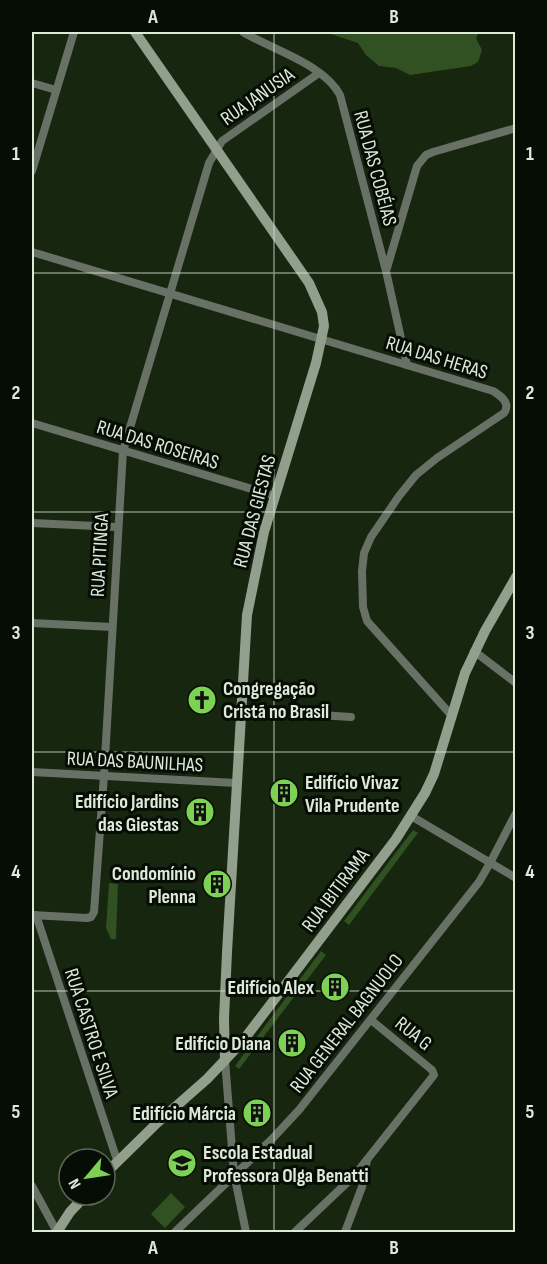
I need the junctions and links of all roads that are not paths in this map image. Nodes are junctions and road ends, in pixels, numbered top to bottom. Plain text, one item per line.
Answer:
1 (74, 32) edge
2 (135, 32) edge
3 (243, 32) edge
4 (319, 73) junction
5 (32, 82) edge
6 (56, 90) junction
7 (516, 128) edge
8 (216, 148) junction
9 (32, 171) edge
10 (32, 252) edge
11 (386, 270) junction
12 (169, 293) junction
13 (321, 339) junction
14 (406, 365) junction
15 (32, 423) edge
16 (123, 451) junction
17 (275, 496) junction
18 (32, 523) edge
19 (117, 527) junction
20 (516, 577) edge
21 (32, 623) edge
22 (112, 627) junction
23 (474, 651) junction
24 (516, 683) edge
25 (240, 710) junction
26 (452, 716) junction
27 (351, 717) dead end
28 (32, 772) edge
29 (105, 776) junction
30 (236, 783) junction
31 (516, 813) edge
32 (411, 816) junction
33 (490, 863) junction
34 (516, 878) edge
35 (34, 915) edge
36 (371, 1020) junction
37 (225, 1060) junction
38 (113, 1147) edge
39 (117, 1160) edge
40 (367, 1160) junction
41 (234, 1174) junction
42 (32, 1186) edge
43 (75, 1207) edge
44 (57, 1232) edge
45 (176, 1233) edge
46 (246, 1233) edge
47 (295, 1233) edge
48 (345, 1233) edge

1 - 6 street
2 - 8 main road, RUA DAS GIESTAS
3 - 4 street, RUA DAS COBÉIAS
4 - 8 street, RUA JANUSIA
4 - 11 street, RUA DAS COBÉIAS
5 - 6 street
6 - 9 street
7 - 11 street
8 - 12 street, RUA PITINGA
8 - 13 main road, RUA DAS GIESTAS
10 - 12 street, RUA DAS HERAS
11 - 14 street, RUA DAS COBÉIAS
12 - 13 street, RUA DAS HERAS
12 - 16 street, RUA PITINGA
13 - 14 street, RUA DAS HERAS
13 - 17 main road, RUA DAS GIESTAS
14 - 26 street, RUA DAS HERAS
15 - 16 street, RUA DAS ROSEIRAS
16 - 17 street, RUA DAS ROSEIRAS
16 - 19 street, RUA PITINGA
17 - 25 main road, RUA DAS GIESTAS
18 - 19 street
19 - 22 street, RUA PITINGA
20 - 23 main road, RUA IBITIRAMA
21 - 22 street
22 - 29 street, RUA PITINGA
23 - 24 street
23 - 26 main road, RUA IBITIRAMA
25 - 27 street
25 - 30 main road, RUA DAS GIESTAS
26 - 32 main road, RUA IBITIRAMA
28 - 29 street, RUA DAS BAUNILHAS
29 - 30 street, RUA DAS BAUNILHAS
29 - 35 street, RUA PITINGA
30 - 37 main road, RUA DAS GIESTAS
31 - 33 street, RUA GENERAL BAGNUOLO
32 - 33 street
32 - 37 main road, RUA IBITIRAMA
33 - 34 street
33 - 36 street, RUA GENERAL BAGNUOLO
35 - 38 street, RUA CASTRO E SILVA
36 - 40 street, RUA G
36 - 41 street, RUA GENERAL BAGNUOLO
37 - 39 main road, RUA IBITIRAMA
37 - 41 street
40 - 47 street
40 - 48 street
41 - 45 street, RUA GENERAL BAGNUOLO
41 - 46 street
42 - 44 street
43 - 44 main road

